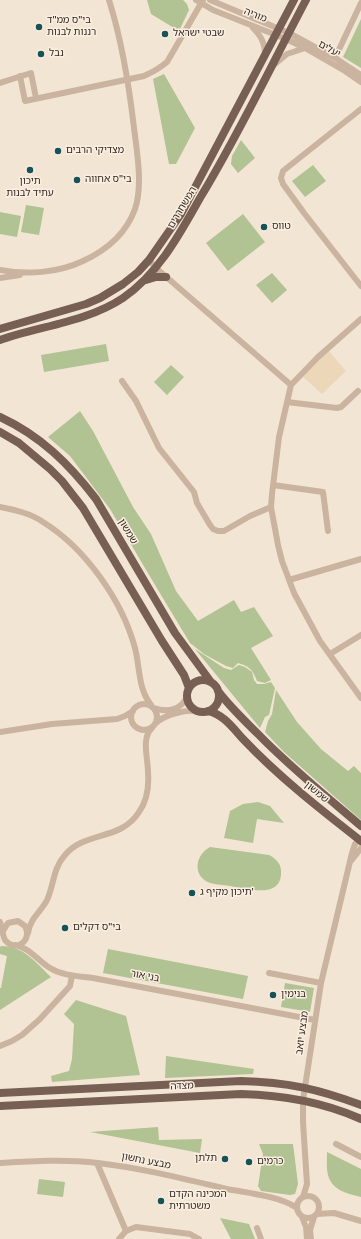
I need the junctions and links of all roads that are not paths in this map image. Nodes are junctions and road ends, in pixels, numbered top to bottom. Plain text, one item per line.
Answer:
1 (109, 0) edge
2 (210, 0) edge
3 (294, 0) edge
4 (306, 0) edge
5 (200, 1) edge
6 (361, 3) edge
7 (248, 24) junction
8 (278, 32) junction
9 (287, 36) junction
10 (305, 48) junction
11 (264, 58) junction
12 (335, 58) junction
13 (270, 69) junction
14 (361, 75) edge
15 (20, 76) junction
16 (128, 79) junction
17 (0, 82) edge
18 (361, 82) edge
19 (36, 98) junction
20 (361, 109) edge
21 (149, 260) junction
22 (156, 268) junction
23 (0, 270) edge
24 (31, 273) junction
25 (166, 277) junction
26 (0, 278) edge
27 (145, 281) junction
28 (361, 286) edge
29 (361, 318) edge
30 (0, 329) edge
31 (0, 340) edge
32 (122, 381) dead end
33 (291, 385) junction
34 (358, 391) dead end
35 (286, 402) junction
36 (0, 418) edge
37 (0, 432) edge
38 (273, 485) junction
39 (0, 507) edge
40 (272, 507) junction
41 (328, 531) dead end
42 (361, 558) edge
43 (289, 580) junction
44 (361, 635) edge
45 (330, 654) junction
46 (210, 682) junction
47 (142, 691) junction
48 (218, 691) junction
49 (188, 692) junction
50 (361, 698) edge
51 (152, 707) junction
52 (134, 709) junction
53 (198, 711) junction
54 (208, 711) junction
55 (117, 719) junction
56 (154, 725) junction
57 (136, 726) junction
58 (0, 732) edge
59 (146, 742) junction
60 (361, 826) edge
61 (361, 842) edge
62 (35, 916) junction
63 (0, 918) edge
64 (16, 921) junction
65 (0, 922) edge
66 (2, 934) edge
67 (27, 935) junction
68 (0, 944) edge
69 (13, 945) junction
70 (31, 952) junction
71 (270, 974) dead end
72 (72, 976) junction
73 (321, 983) junction
74 (315, 1020) junction
75 (0, 1046) edge
76 (306, 1087) junction
77 (0, 1093) edge
78 (303, 1100) junction
79 (361, 1105) edge
80 (0, 1106) edge
81 (361, 1119) edge
82 (336, 1144) dead end
83 (361, 1157) edge
84 (0, 1163) edge
85 (97, 1163) junction
86 (307, 1184) junction
87 (313, 1197) junction
88 (301, 1198) junction
89 (287, 1202) junction
90 (319, 1203) junction
91 (297, 1208) junction
92 (334, 1214) junction
93 (316, 1216) junction
94 (302, 1217) junction
95 (361, 1221) edge
96 (257, 1228) dead end
97 (126, 1230) junction
98 (119, 1239) edge
99 (199, 1239) edge
100 (261, 1239) edge
101 (307, 1239) edge
102 (311, 1239) edge

1 - 16 street
2 - 8 street, מוריה
3 - 8 main road, המשחררים
4 - 9 main road, המשחררים
5 - 7 street, מוריה
5 - 16 street
6 - 12 street
7 - 8 street, מוריה
7 - 11 street
8 - 9 street, מוריה
8 - 11 main road, המשחררים
9 - 10 street, יעלים
9 - 12 street, יעלים
9 - 13 main road, המשחררים
10 - 13 street
10 - 18 street, יעלים
11 - 21 main road, המשחררים
12 - 14 street, יעלים
13 - 22 main road, המשחררים
15 - 17 street
15 - 19 street
15 - 19 street
16 - 19 street
16 - 24 street
20 - 28 street
21 - 22 street
21 - 30 main road, המשחררים
22 - 25 street
22 - 27 main road, המשחררים
23 - 24 street
24 - 26 street
25 - 27 main road
25 - 33 street
27 - 31 main road, המשחררים
29 - 33 street
32 - 40 street
33 - 35 street
34 - 35 street
35 - 38 street
36 - 46 main road, שמשון
37 - 49 main road
38 - 40 street
38 - 41 street
39 - 47 street
40 - 43 street
42 - 43 street
43 - 45 street
44 - 45 street
45 - 50 street
46 - 48 main road
46 - 49 main road
47 - 51 street
47 - 52 street
48 - 54 main road
48 - 60 main road, שמשון
49 - 51 street
49 - 53 main road
51 - 52 street
51 - 56 street
52 - 55 street
52 - 57 street
53 - 54 main road
53 - 56 street
54 - 61 main road, שמשון
55 - 57 street
55 - 58 street
56 - 57 street
56 - 59 street
57 - 59 street
59 - 62 street
61 - 73 street, מבצע יואב
62 - 64 street
62 - 67 street
63 - 64 street
64 - 66 street
64 - 67 street
65 - 66 street
66 - 69 street
67 - 69 street
67 - 70 street
68 - 69 street
69 - 70 street, בני אור
70 - 72 street, בני אור
71 - 73 street
72 - 74 street, בני אור
72 - 75 street
73 - 74 street, מבצע יואב
74 - 76 street, מבצע יואב
76 - 77 main road, מצדה
76 - 78 street, מבצע יואב
76 - 79 main road, מצדה
78 - 80 main road, מצדה
78 - 81 main road, מצדה
78 - 86 street, מבצע יואב
82 - 83 street
84 - 85 street, מבצע נחשון
85 - 89 street, מבצע נחשון
85 - 97 street
86 - 87 street, מבצע יואב
86 - 88 street, מבצע יואב
87 - 88 street
87 - 90 street
88 - 89 street, מבצע נחשון
88 - 91 street
89 - 91 street, מבצע נחשון
90 - 92 street
90 - 93 street
91 - 94 street
92 - 93 street
92 - 95 street
93 - 94 street
93 - 102 street
94 - 101 street
96 - 100 street
97 - 98 street
97 - 99 street

